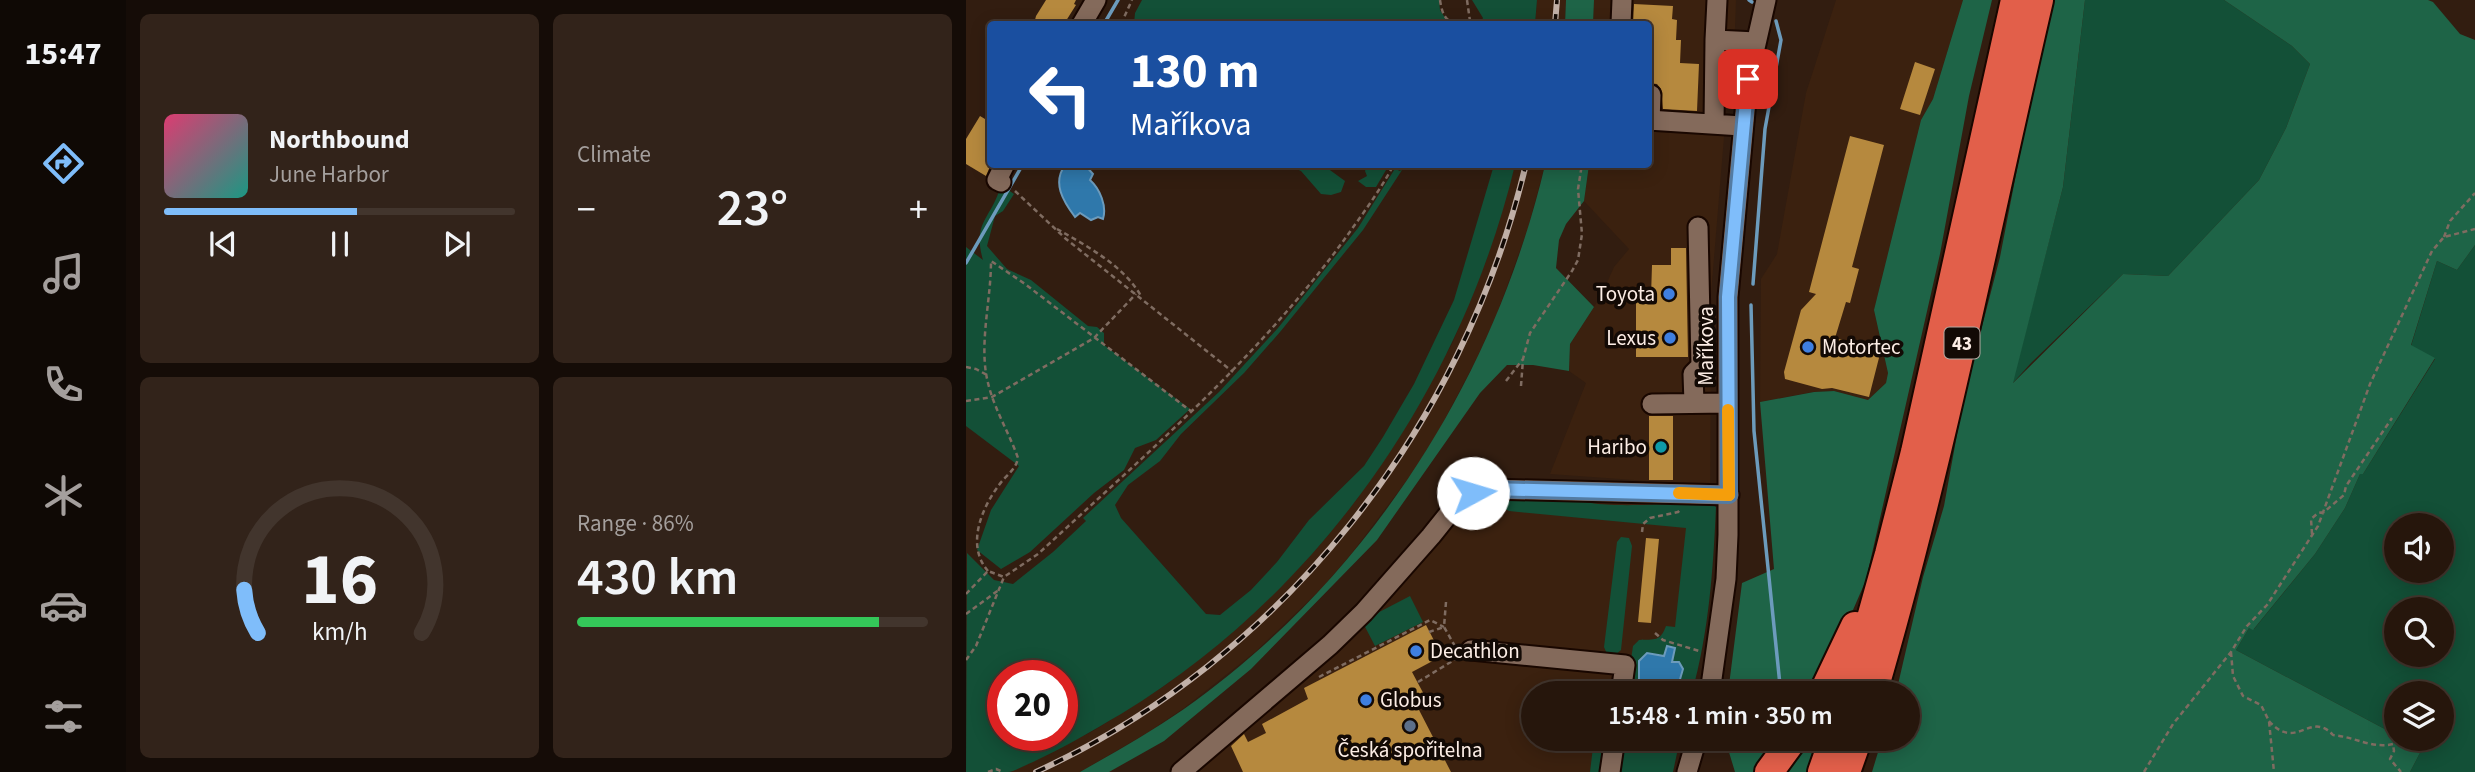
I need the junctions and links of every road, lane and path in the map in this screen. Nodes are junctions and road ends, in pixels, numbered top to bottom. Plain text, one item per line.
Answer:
1 (1096, 0) edge
2 (1132, 0) edge
3 (1440, 0) edge
4 (1467, 0) edge
5 (1622, 0) edge
6 (1717, 0) edge
7 (1766, 0) edge
8 (2015, 0) edge
9 (2039, 0) edge
10 (1084, 21) edge
11 (1122, 21) edge
12 (1450, 21) edge
13 (1470, 21) edge
14 (1621, 21) edge
15 (1715, 40) junction
16 (1756, 42) junction
17 (1652, 120) edge
18 (1714, 124) junction
19 (1742, 125) junction
20 (1391, 168) edge
21 (1581, 168) edge
22 (1007, 179) edge
23 (2475, 193) edge
24 (1051, 225) junction
25 (1698, 228) dead end
26 (2475, 229) edge
27 (2444, 237) junction
28 (1136, 294) junction
29 (1143, 299) junction
30 (1094, 338) junction
31 (1523, 359) junction
32 (966, 367) edge
33 (1233, 372) junction
34 (987, 375) junction
35 (1506, 381) dead end
36 (1521, 386) dead end
37 (992, 397) junction
38 (966, 401) edge
39 (1694, 403) junction
40 (1728, 403) junction
41 (1652, 404) dead end
42 (1192, 412) junction
43 (2392, 418) dead end
44 (1695, 494) junction
45 (1729, 495) junction
46 (2324, 512) junction
47 (1642, 532) dead end
48 (2312, 534) junction
49 (1889, 554) junction
50 (988, 571) junction
51 (1004, 577) junction
52 (1000, 589) junction
53 (966, 594) edge
54 (1446, 602) dead end
55 (966, 614) edge
56 (1444, 626) junction
57 (1429, 632) dead end
58 (1655, 633) dead end
59 (1471, 650) dead end
60 (2231, 652) junction
61 (1705, 653) dead end
62 (966, 660) edge
63 (1318, 677) dead end
64 (1623, 681) edge
65 (1712, 681) edge
66 (1830, 681) edge
67 (1853, 681) edge
68 (1876, 681) edge
69 (1418, 682) dead end
70 (2269, 721) junction
71 (1613, 751) edge
72 (1694, 751) edge
73 (1784, 751) edge
74 (1829, 751) edge
75 (1855, 751) edge
76 (1858, 751) edge
77 (988, 772) edge
78 (1003, 772) edge
79 (1181, 772) edge
80 (1610, 772) edge
81 (1687, 772) edge
82 (1769, 772) edge
83 (1822, 772) edge
84 (1846, 772) edge
85 (1856, 772) edge
86 (2144, 772) edge
87 (2274, 772) edge
88 (2401, 772) edge

1 - 10 street
2 - 11 path
3 - 12 path
4 - 13 path
5 - 14 street
6 - 15 street
7 - 16 street, Maříkova
8 - 49 highway, 43
9 - 68 highway, 43
15 - 16 street
15 - 18 street
16 - 19 street, Maříkova
17 - 18 street
18 - 19 street
19 - 40 street, Maříkova
20 - 33 path
21 - 31 path
22 - 24 path
23 - 27 path
24 - 28 path
24 - 29 path
25 - 39 street
26 - 27 path
27 - 46 path
28 - 29 path
28 - 30 path
29 - 33 path
30 - 34 path
30 - 37 path
30 - 42 path
31 - 35 path
31 - 36 path
32 - 34 path
33 - 42 path
34 - 37 path
37 - 38 path
37 - 50 path
39 - 40 street
39 - 41 street
40 - 45 street, Maříkova
42 - 51 path
43 - 46 path
44 - 45 street
44 - 47 path
44 - 79 street
45 - 65 street, Maříkova
46 - 48 path
46 - 48 path
48 - 60 path
49 - 66 highway
49 - 67 highway, 43
50 - 51 path
50 - 53 path
51 - 52 path
52 - 55 path
52 - 62 path
54 - 56 path
56 - 57 path
56 - 63 path
56 - 69 path
58 - 61 path
59 - 64 street
60 - 70 path
60 - 86 path
70 - 87 path
70 - 88 path
71 - 80 street
72 - 81 street
73 - 82 highway
74 - 83 highway
75 - 84 highway
76 - 85 highway
77 - 78 path

